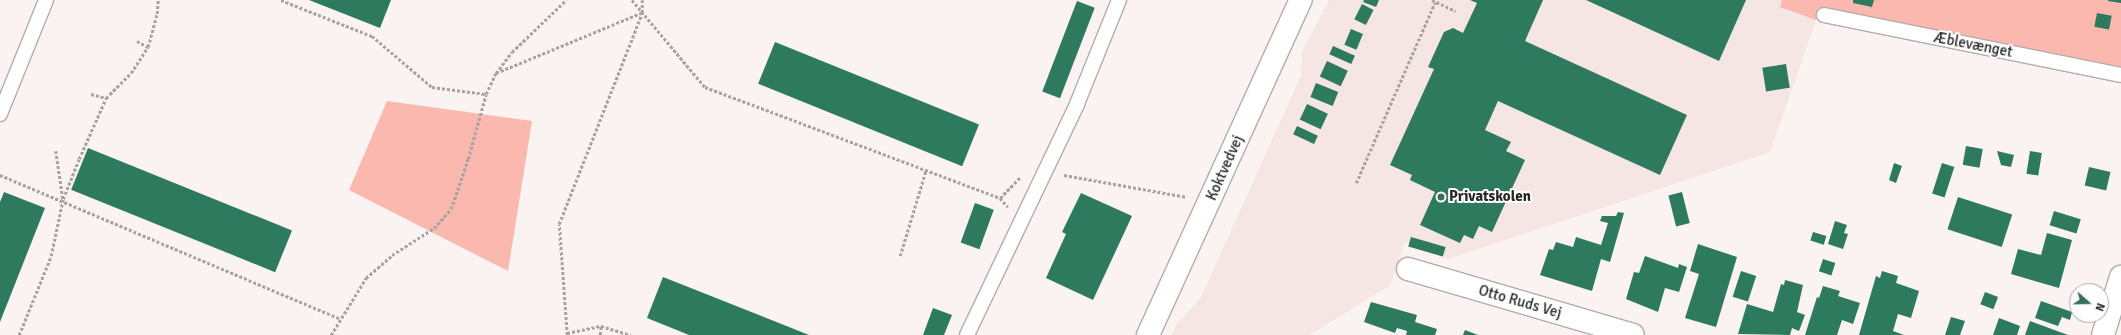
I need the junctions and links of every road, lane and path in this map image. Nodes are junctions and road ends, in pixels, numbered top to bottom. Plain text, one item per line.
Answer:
1 (46, 0) edge
2 (158, 0) edge
3 (281, 0) edge
4 (566, 0) edge
5 (632, 0) edge
6 (642, 0) edge
7 (1119, 0) edge
8 (1301, 0) edge
9 (1434, 1) edge
10 (1456, 11) dead end
11 (642, 13) junction
12 (1824, 15) dead end
13 (137, 41) dead end
14 (148, 47) junction
15 (496, 73) junction
16 (2121, 75) edge
17 (91, 94) dead end
18 (486, 94) junction
19 (106, 98) junction
20 (0, 114) edge
21 (56, 151) dead end
22 (926, 170) junction
23 (1045, 171) junction
24 (0, 175) edge
25 (1356, 183) dead end
26 (63, 199) junction
27 (1209, 201) junction
28 (900, 256) dead end
29 (1408, 269) dead end
30 (2121, 277) edge
31 (339, 318) junction
32 (601, 326) junction
33 (567, 334) edge
34 (19, 335) edge
35 (331, 335) edge
36 (600, 335) edge
37 (630, 335) edge
38 (967, 335) edge
39 (1148, 335) edge
40 (1633, 335) edge
41 (2103, 335) edge

1 - 20 lane
2 - 14 path
3 - 18 path
4 - 15 path
5 - 11 path
6 - 11 path
7 - 23 lane
8 - 27 street, Koktvedvej
9 - 10 path
9 - 25 path
11 - 15 path
11 - 22 path
11 - 33 path
12 - 16 lane, Æblevænget
13 - 14 path
14 - 19 path
15 - 18 path
17 - 19 path
18 - 31 path
19 - 26 path
21 - 26 path
22 - 23 path
22 - 28 path
23 - 27 path
23 - 38 lane
24 - 26 path
26 - 31 path
26 - 34 path
27 - 39 street, Koktvedvej
29 - 40 street, Otto Ruds Vej
30 - 41 street
31 - 35 path
32 - 33 path
32 - 36 path
32 - 37 path

